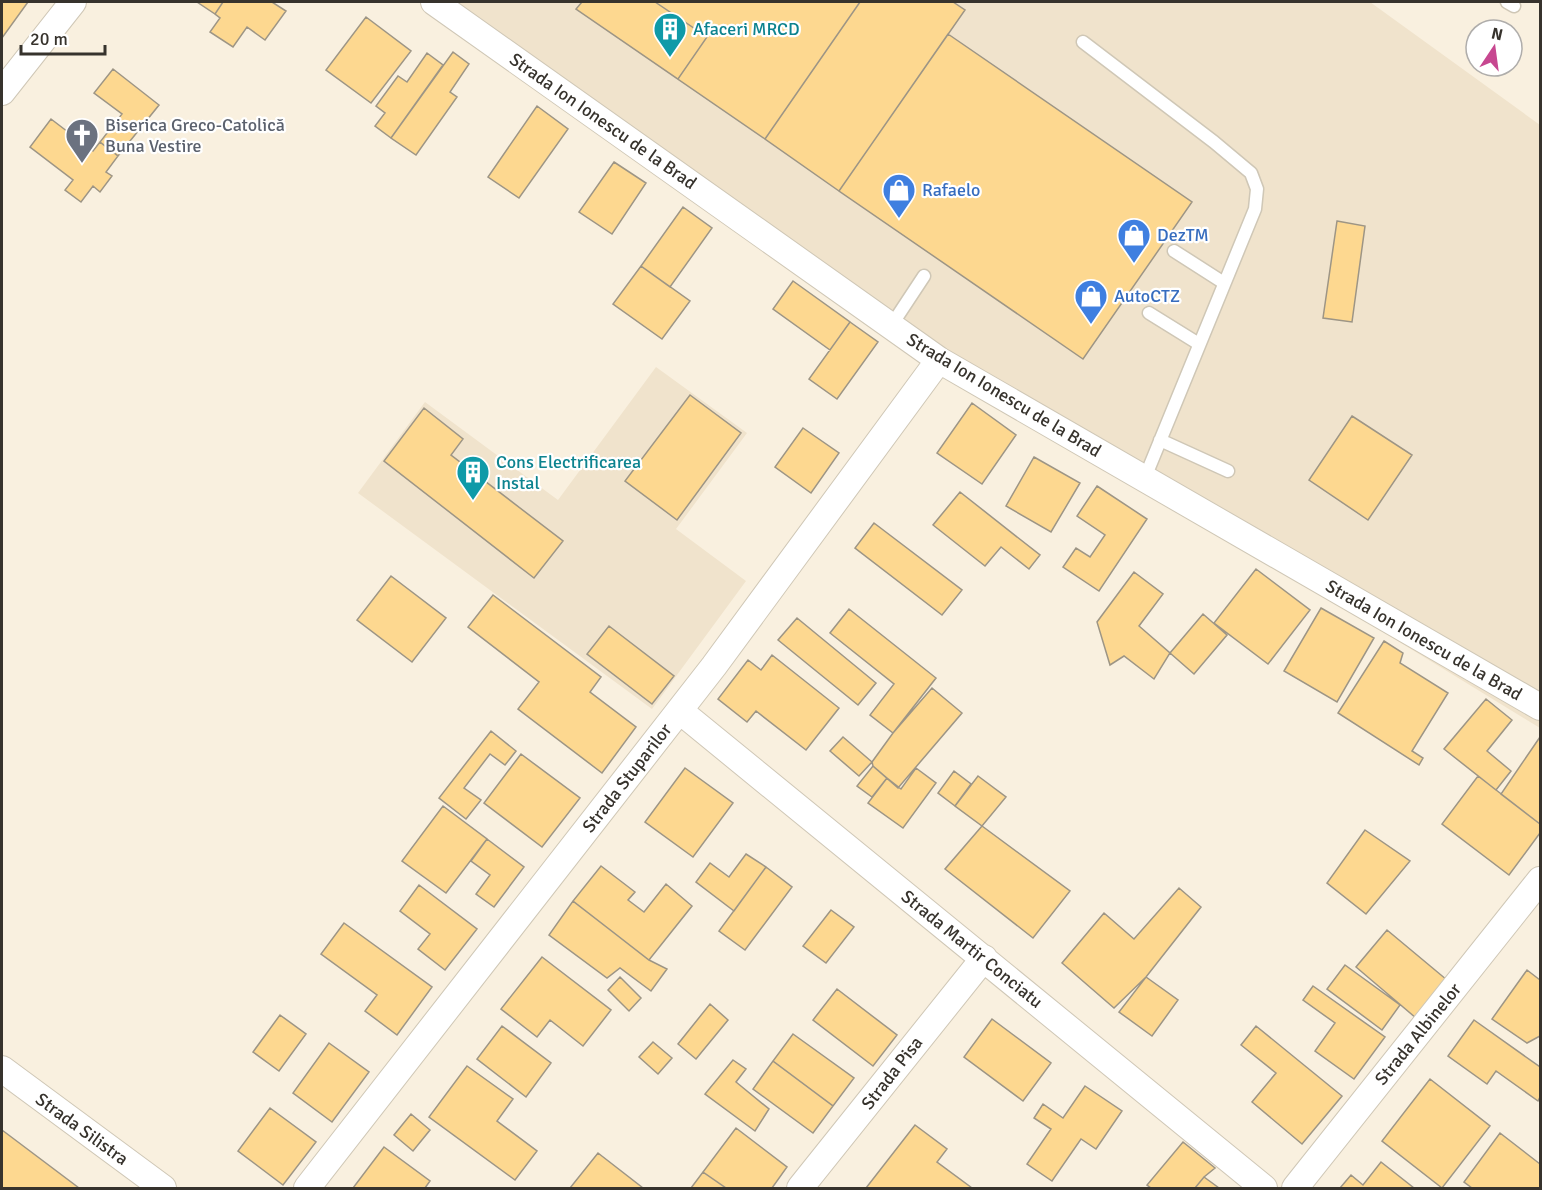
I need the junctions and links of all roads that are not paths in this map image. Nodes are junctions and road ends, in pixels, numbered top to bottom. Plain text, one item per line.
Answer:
1 (73, 2) edge
2 (434, 2) edge
3 (1083, 42) dead end
4 (2, 92) edge
5 (1174, 251) dead end
6 (924, 276) dead end
7 (1224, 284) junction
8 (1149, 313) dead end
9 (891, 326) junction
10 (1199, 344) junction
11 (939, 360) junction
12 (1160, 440) junction
13 (1228, 471) dead end
14 (1144, 480) junction
15 (1540, 707) edge
16 (680, 711) junction
17 (1540, 880) edge
18 (984, 958) junction
19 (2, 1069) edge
20 (163, 1188) edge
21 (307, 1188) edge
22 (800, 1188) edge
23 (1264, 1188) edge
24 (1295, 1188) edge

1 - 4 street
2 - 9 street, Strada Ion Ionescu de la Brad
3 - 7 lane
5 - 7 lane
6 - 9 lane
7 - 10 lane
8 - 10 lane
9 - 11 street, Strada Ion Ionescu de la Brad
10 - 12 lane
11 - 14 street, Strada Ion Ionescu de la Brad
11 - 16 street, Strada Stuparilor
12 - 13 lane
12 - 14 lane
14 - 15 street, Strada Ion Ionescu de la Brad
16 - 18 street, Strada Martir Conciatu
16 - 21 street, Strada Stuparilor
17 - 24 street, Strada Albinelor
18 - 22 street, Strada Pisa
18 - 23 street, Strada Martir Conciatu
19 - 20 street, Strada Silistra

